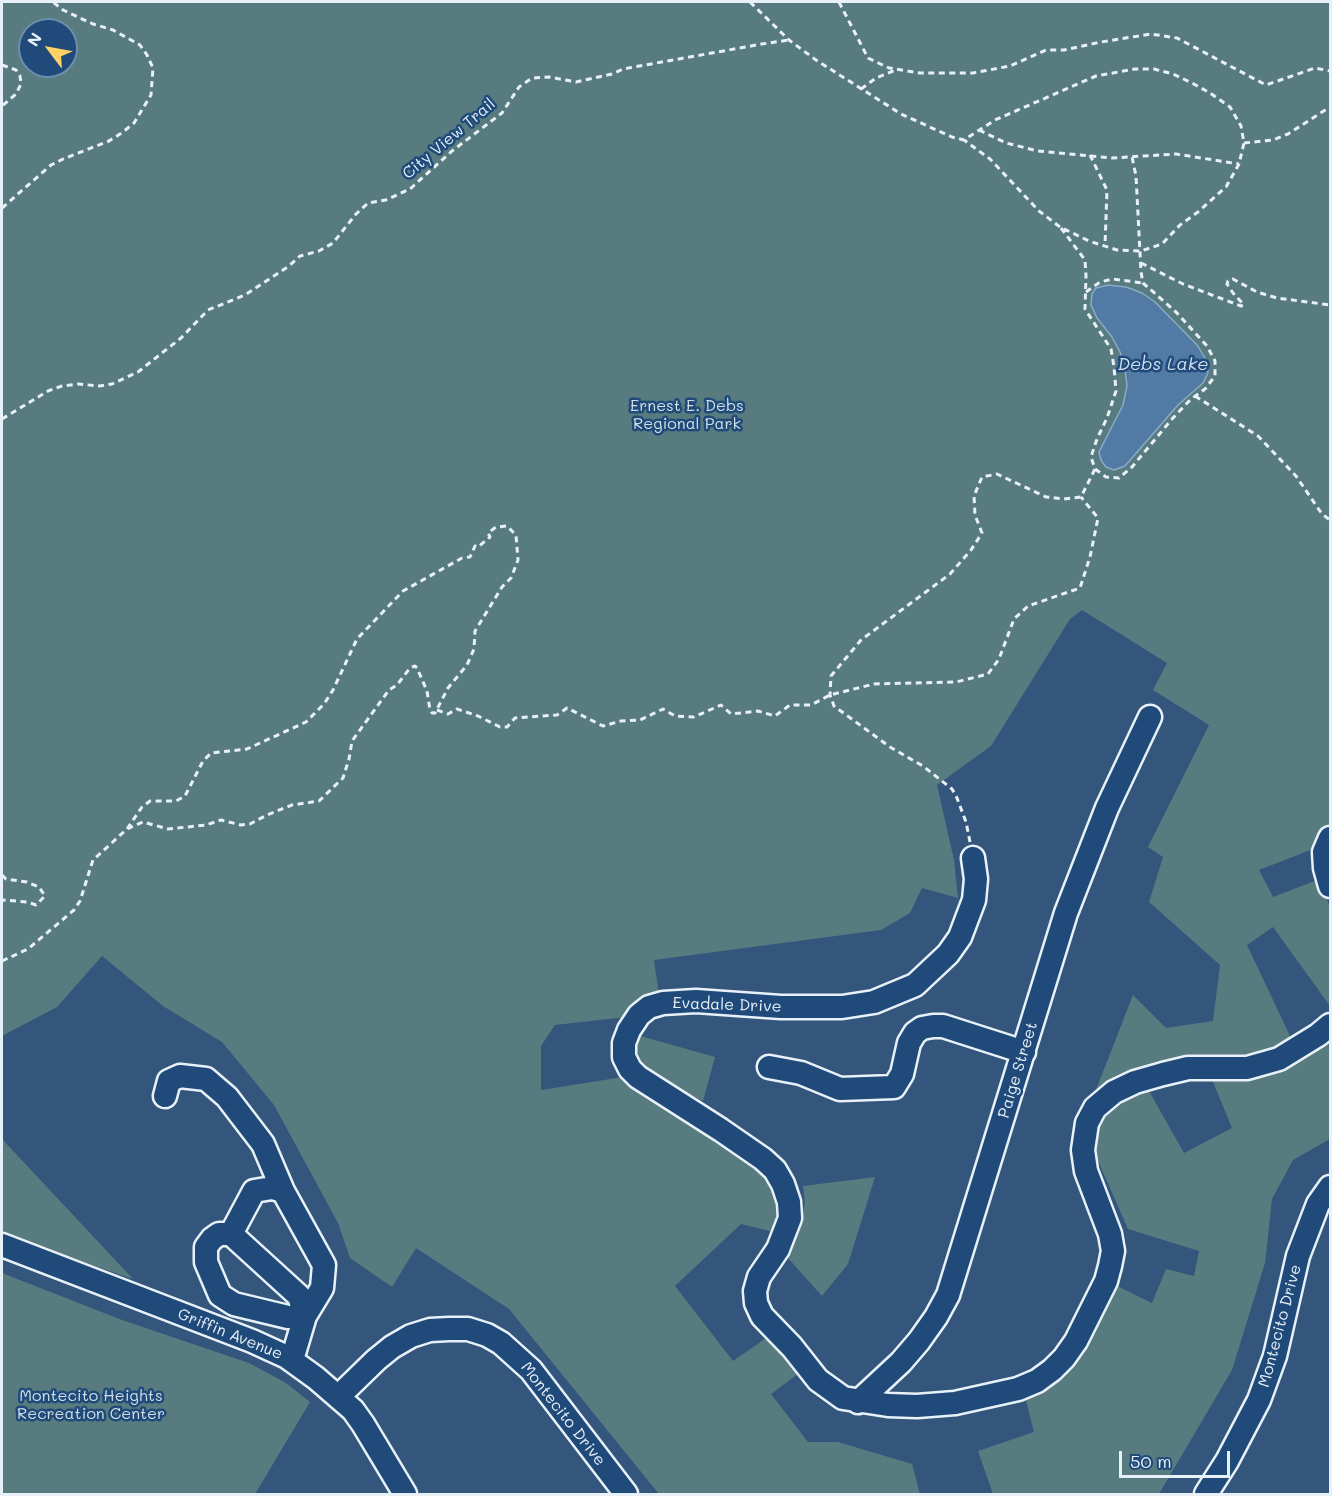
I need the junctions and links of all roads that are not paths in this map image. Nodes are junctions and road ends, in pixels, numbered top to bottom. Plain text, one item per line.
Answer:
1 (1150, 717) dead end
2 (1330, 838) edge
3 (974, 858) road end
4 (1330, 886) edge
5 (1330, 1025) edge
6 (1024, 1052) junction
7 (769, 1067) dead end
8 (165, 1096) dead end
9 (1330, 1187) edge
10 (283, 1191) junction
11 (231, 1234) junction
12 (2, 1245) edge
13 (305, 1316) junction
14 (292, 1360) junction
15 (339, 1396) junction
16 (858, 1402) junction
17 (405, 1494) edge
18 (627, 1494) edge
19 (1206, 1494) edge

1 - 6 street, Paige Street
2 - 4 street
3 - 16 street, Evadale Drive
5 - 16 street
6 - 7 street
6 - 16 street, Paige Street
8 - 10 street
9 - 19 street, Montecito Drive
10 - 11 street
10 - 13 street
11 - 13 street
11 - 13 street
12 - 14 street, Griffin Avenue
13 - 14 street
14 - 15 street, Griffin Avenue
15 - 17 street, Griffin Avenue
15 - 18 street, Montecito Drive

